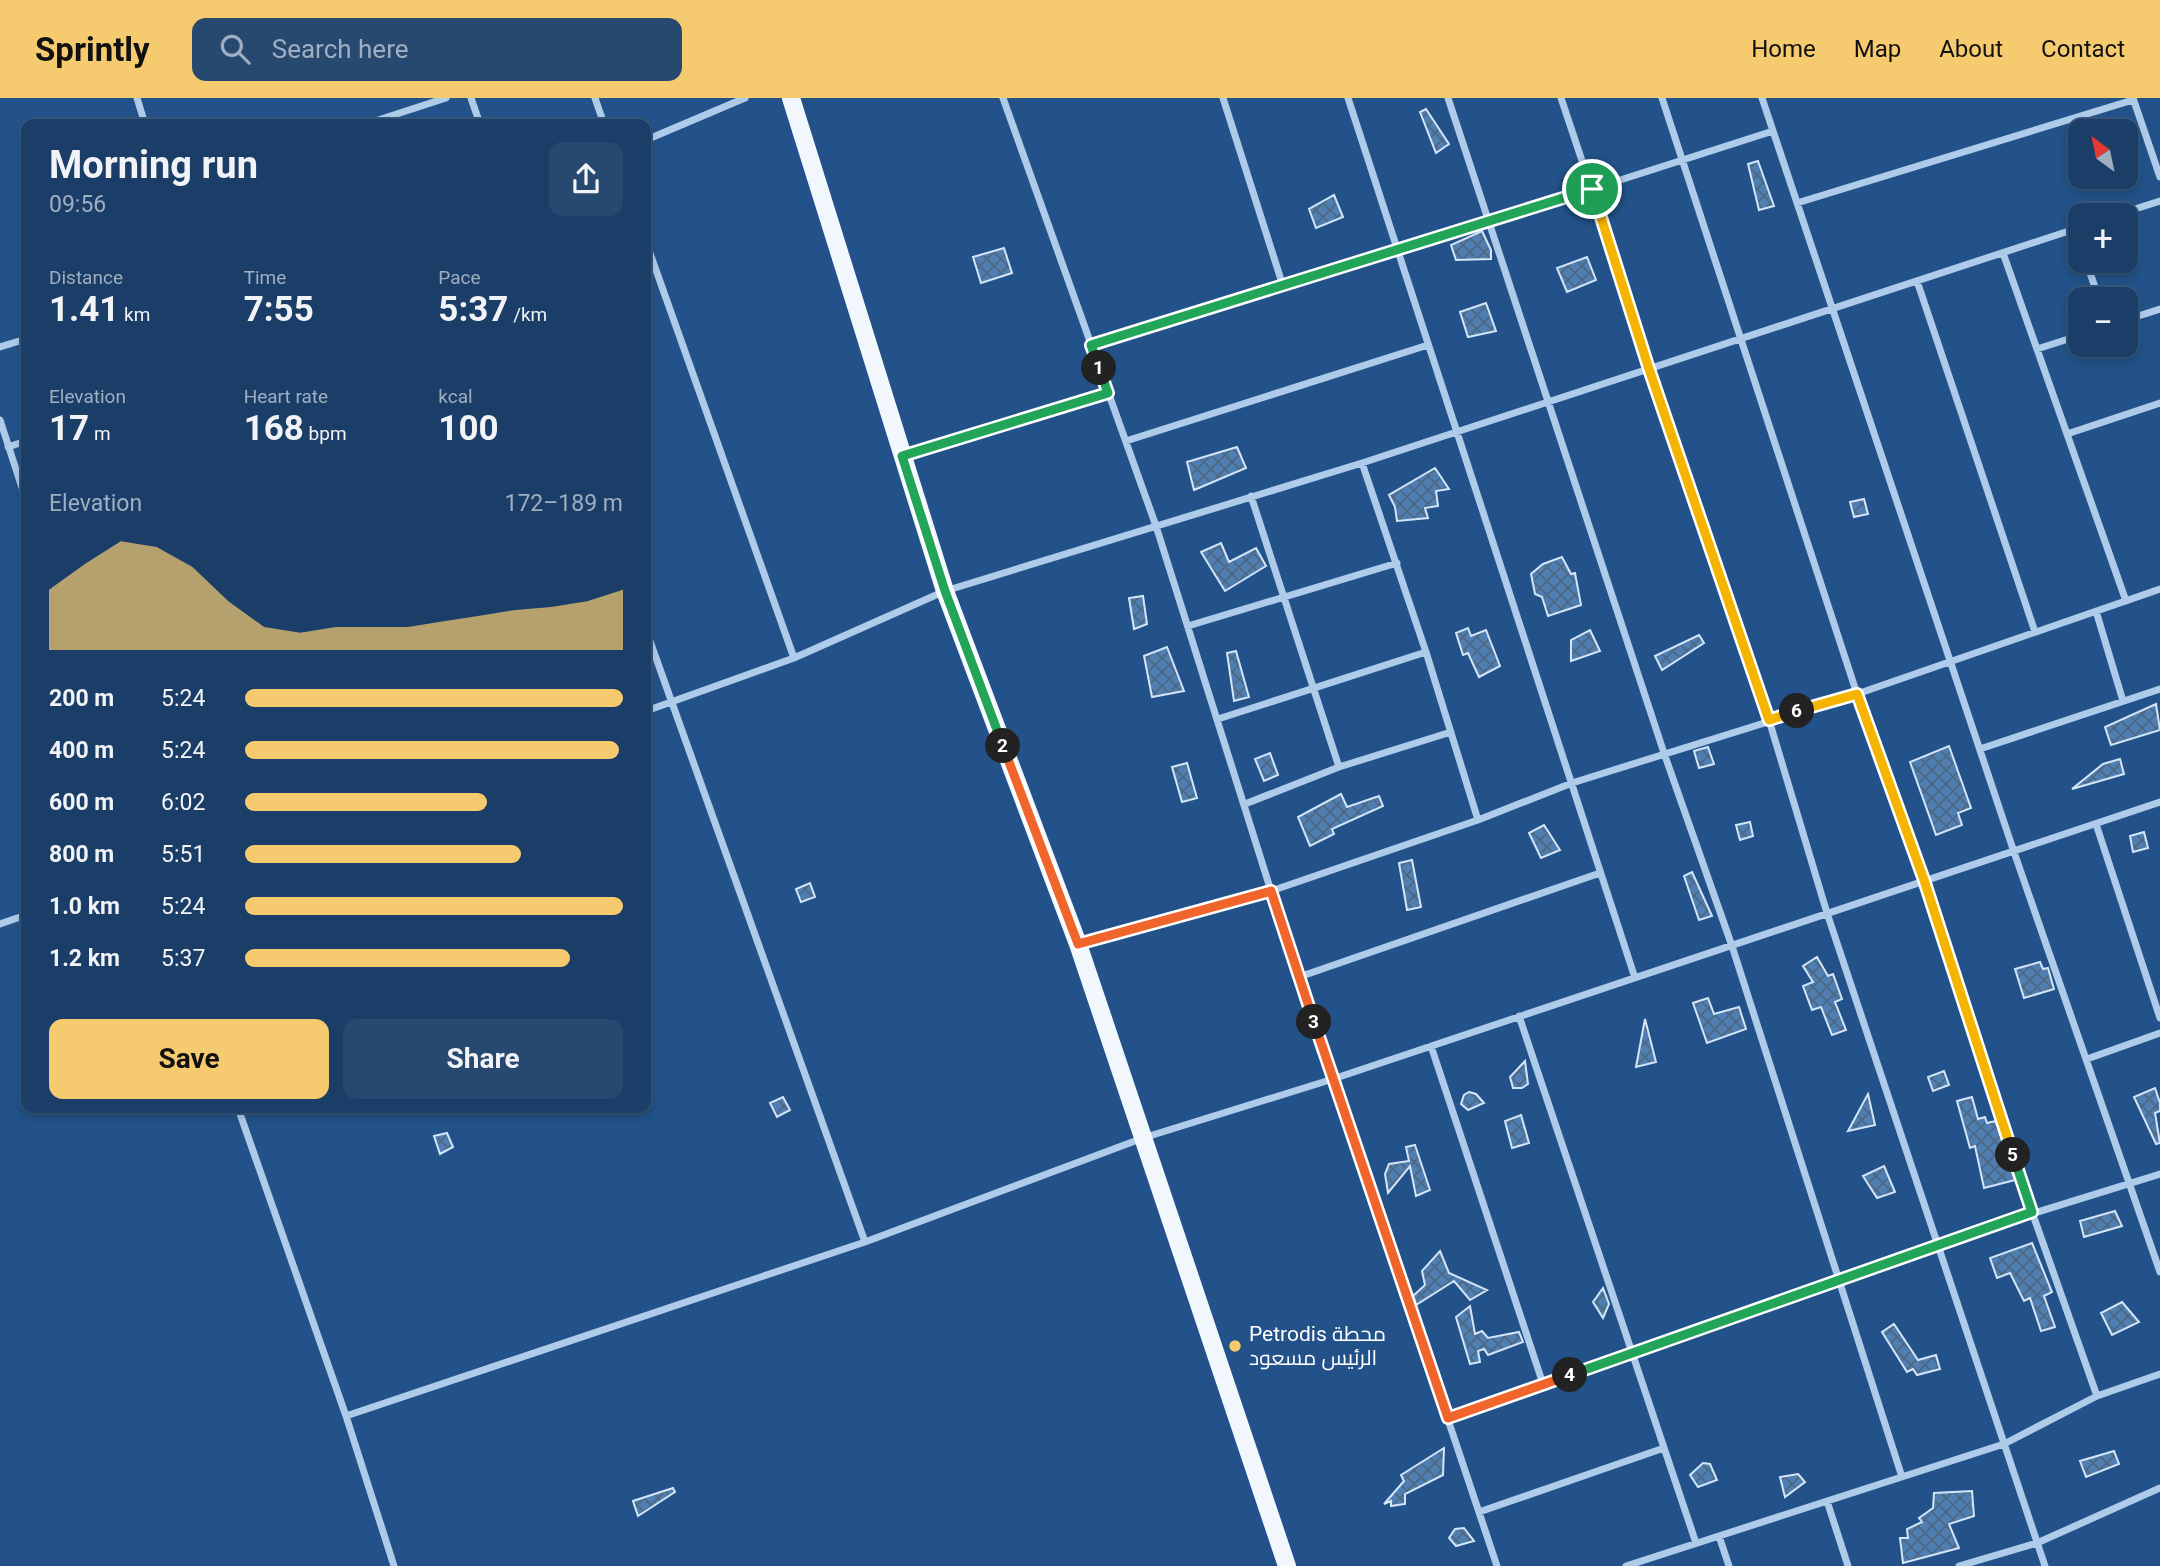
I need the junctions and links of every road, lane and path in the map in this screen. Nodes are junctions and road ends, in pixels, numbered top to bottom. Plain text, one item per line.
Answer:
1 (137, 98) edge
2 (446, 98) edge
3 (471, 98) edge
4 (595, 98) edge
5 (745, 98) edge
6 (791, 98) edge
7 (1003, 98) edge
8 (1223, 98) edge
9 (1348, 98) edge
10 (1448, 98) edge
11 (1561, 98) edge
12 (1662, 98) edge
13 (1762, 98) edge
14 (2133, 99) edge
15 (143, 119) edge
16 (381, 119) edge
17 (478, 119) edge
18 (602, 119) edge
19 (1773, 131) junction
20 (651, 137) edge
21 (1683, 161) junction
22 (2160, 177) edge
23 (1592, 189) junction
24 (2160, 201) edge
25 (1797, 204) junction
26 (2138, 208) edge
27 (1488, 223) junction
28 (2068, 231) edge
29 (1399, 251) junction
30 (2003, 253) junction
31 (651, 256) edge
32 (1917, 281) junction
33 (1283, 286) junction
34 (1833, 309) junction
35 (2160, 309) edge
36 (2138, 316) edge
37 (1743, 339) junction
38 (2068, 339) edge
39 (21, 341) edge
40 (1091, 345) junction
41 (1428, 345) junction
42 (0, 347) edge
43 (2037, 349) junction
44 (1649, 369) junction
45 (1108, 393) junction
46 (1549, 402) junction
47 (2160, 403) edge
48 (0, 420) edge
49 (1456, 431) junction
50 (2067, 434) junction
51 (1126, 441) junction
52 (21, 443) edge
53 (8, 447) junction
54 (902, 456) junction
55 (1362, 463) junction
56 (21, 485) edge
57 (1251, 496) junction
58 (1156, 526) junction
59 (1397, 563) junction
60 (2160, 589) edge
61 (945, 591) junction
62 (1283, 596) junction
63 (2126, 601) junction
64 (2096, 611) junction
65 (1188, 626) junction
66 (2035, 632) junction
67 (651, 644) edge
68 (1426, 652) junction
69 (794, 658) junction
70 (1951, 662) junction
71 (2160, 689) edge
72 (1313, 690) junction
73 (1857, 694) junction
74 (2123, 701) junction
75 (671, 702) junction
76 (651, 709) edge
77 (1218, 719) junction
78 (1769, 720) junction
79 (1451, 732) junction
80 (1980, 749) junction
81 (1664, 753) junction
82 (1339, 767) junction
83 (1572, 783) junction
84 (2160, 802) edge
85 (1245, 804) junction
86 (1478, 820) junction
87 (2096, 824) junction
88 (2014, 852) junction
89 (1600, 873) junction
90 (1924, 880) junction
91 (1271, 891) junction
92 (1827, 913) junction
93 (21, 917) edge
94 (0, 924) edge
95 (1078, 944) junction
96 (1732, 946) junction
97 (1299, 977) junction
98 (1635, 978) junction
99 (1519, 1016) junction
100 (2160, 1018) edge
101 (2160, 1033) edge
102 (1430, 1046) junction
103 (2087, 1059) junction
104 (1333, 1079) junction
105 (240, 1113) edge
106 (1143, 1139) junction
107 (2160, 1174) edge
108 (2130, 1184) junction
109 (2032, 1212) junction
110 (865, 1242) junction
111 (1938, 1243) junction
112 (2160, 1272) edge
113 (1839, 1279) junction
114 (1631, 1353) junction
115 (2160, 1374) edge
116 (1543, 1384) junction
117 (2097, 1396) junction
118 (346, 1416) junction
119 (1448, 1418) junction
120 (2004, 1444) junction
121 (1664, 1448) junction
122 (1902, 1477) junction
123 (2160, 1488) edge
124 (1827, 1501) junction
125 (1479, 1512) junction
126 (1719, 1536) junction
127 (1696, 1543) junction
128 (2037, 1543) junction
129 (394, 1566) edge
130 (1287, 1566) edge
131 (1497, 1566) edge
132 (1626, 1566) edge
133 (1729, 1566) edge
134 (1848, 1566) edge
135 (1959, 1566) edge
136 (2045, 1566) edge

1 - 15 street
2 - 16 street
3 - 17 street
4 - 18 street
5 - 20 street
6 - 54 main road
7 - 40 street
8 - 33 street
9 - 29 street
10 - 27 street
11 - 23 street
12 - 21 street
13 - 19 street
14 - 22 street
14 - 25 street
19 - 21 street
19 - 25 street
21 - 23 street
21 - 37 street
23 - 27 street
23 - 44 street
24 - 26 street
25 - 34 street
27 - 29 street
27 - 46 street
28 - 30 street
29 - 33 street
29 - 41 street
30 - 32 street
30 - 43 street
31 - 69 street
32 - 34 street
32 - 66 street
33 - 40 street
34 - 37 street
34 - 70 street
35 - 36 street
37 - 44 street
37 - 73 street
38 - 43 street
39 - 42 street
40 - 45 street
41 - 49 street
41 - 51 street
43 - 50 street
44 - 46 street
44 - 78 street
45 - 51 street
45 - 54 street
46 - 49 street
46 - 81 street
47 - 50 street
48 - 53 street
49 - 55 street
49 - 83 street
50 - 63 street
51 - 58 street
52 - 53 street
53 - 56 street
54 - 61 main road
55 - 57 street
55 - 59 street
57 - 58 street
57 - 62 street
58 - 61 street
58 - 65 street
59 - 62 street
59 - 68 street
60 - 63 street
61 - 69 street
61 - 95 main road
62 - 65 street
62 - 72 street
63 - 64 street
64 - 66 street
64 - 74 street
65 - 77 street
66 - 70 street
67 - 75 street
68 - 72 street
68 - 79 street
69 - 75 street
70 - 73 street
70 - 80 street
71 - 74 street
72 - 77 street
72 - 82 street
73 - 78 street
73 - 90 street
74 - 80 street
75 - 76 street
75 - 110 street
77 - 85 street
78 - 81 street
78 - 92 street
79 - 82 street
79 - 86 street
80 - 88 street
81 - 83 street
81 - 96 street
82 - 85 street
83 - 86 street
83 - 89 street
84 - 87 street
85 - 91 street
86 - 91 street
87 - 88 street
87 - 100 street
88 - 90 street
88 - 103 street
89 - 97 street
89 - 98 street
90 - 92 street
90 - 109 street
91 - 95 street
91 - 97 street
92 - 96 street
92 - 111 street
93 - 94 street
95 - 106 main road
96 - 98 street
96 - 113 street
97 - 104 street
98 - 99 street
99 - 102 street
99 - 114 street
101 - 103 street
102 - 104 street
102 - 116 street
103 - 108 street
104 - 106 street
104 - 119 street
105 - 118 street
106 - 110 street
106 - 130 main road
107 - 108 street
108 - 109 street
108 - 112 street
109 - 111 street
109 - 117 street
110 - 118 street
111 - 113 street
111 - 120 street
113 - 114 street
113 - 122 street
114 - 116 street
114 - 121 street
115 - 117 street
116 - 119 street
117 - 120 street
118 - 129 street
119 - 125 street
120 - 122 street
120 - 128 street
121 - 125 street
121 - 127 street
122 - 124 street
123 - 128 street
124 - 126 street
124 - 134 street
125 - 131 street
126 - 127 street
126 - 133 street
127 - 132 street
128 - 135 street
128 - 136 street

